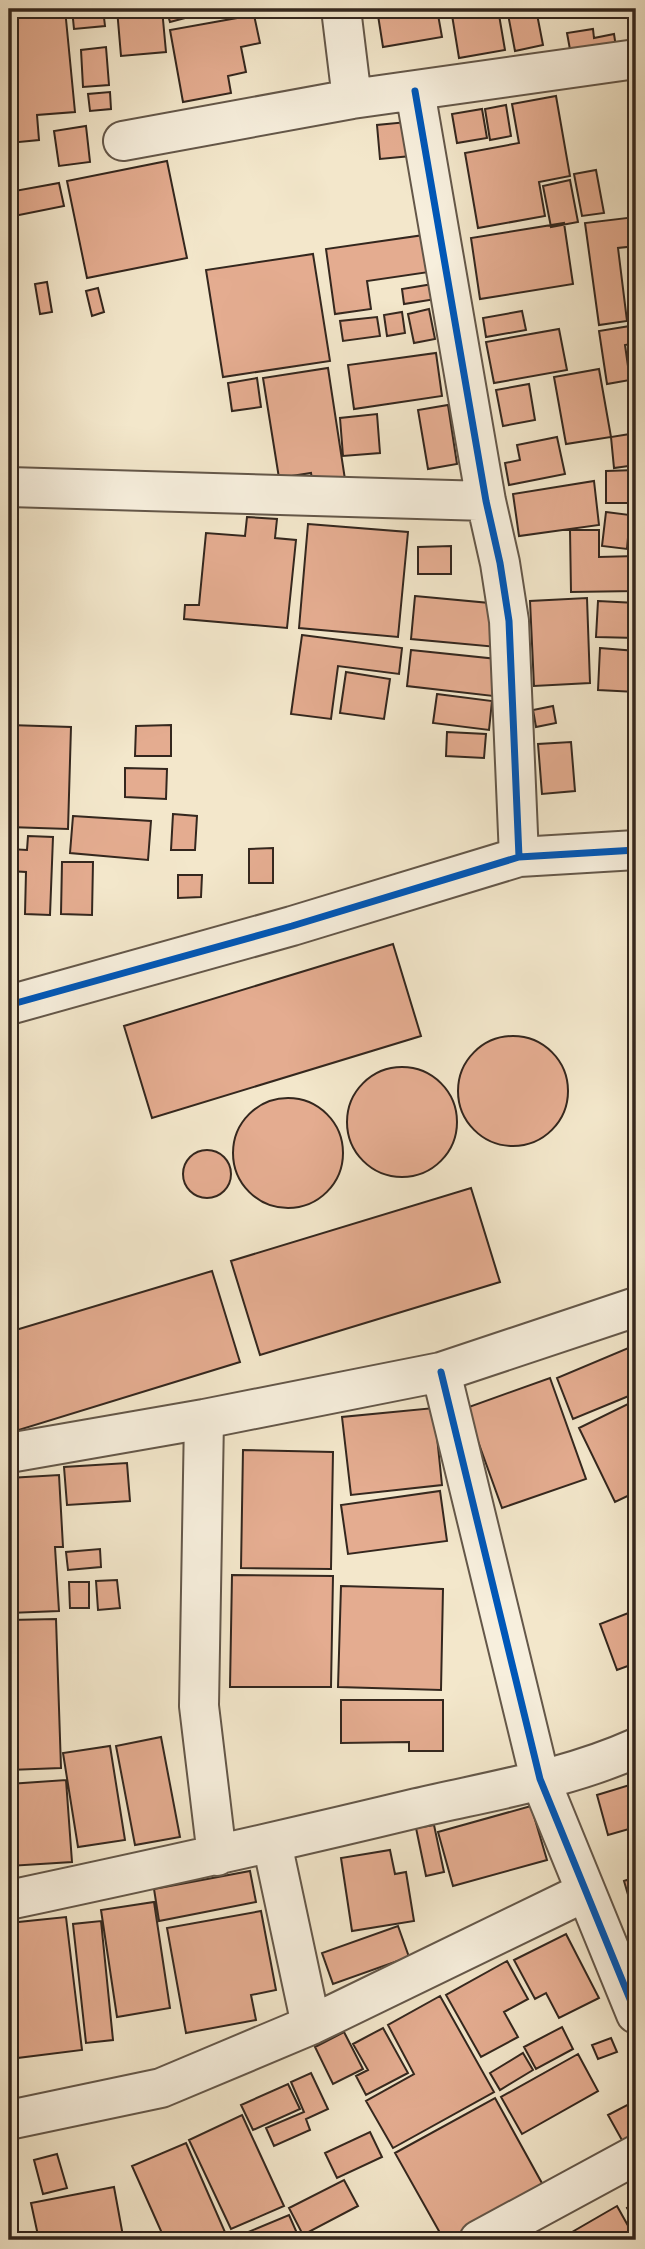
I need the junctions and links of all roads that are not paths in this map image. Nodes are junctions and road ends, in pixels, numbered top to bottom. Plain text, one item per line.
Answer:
1 (341, 9) edge
2 (636, 59) edge
3 (415, 91) junction
4 (352, 99) junction
5 (123, 141) dead end
6 (9, 487) edge
7 (486, 501) junction
8 (636, 850) edge
9 (519, 857) junction
10 (9, 1005) edge
11 (636, 1307) edge
12 (441, 1372) junction
13 (204, 1419) junction
14 (9, 1453) edge
15 (636, 1748) edge
16 (540, 1779) junction
17 (272, 1843) junction
18 (217, 1856) junction
19 (585, 1892) junction
20 (9, 1899) edge
21 (636, 2014) edge
22 (311, 2025) junction
23 (9, 2120) edge
24 (636, 2155) edge
25 (480, 2240) edge

1 - 4 street
2 - 3 street
3 - 4 street
3 - 7 street
4 - 5 street
6 - 7 street
7 - 9 street
8 - 9 street
9 - 10 street
11 - 12 street
12 - 13 street
12 - 16 street
13 - 14 street
13 - 18 street
15 - 16 street
16 - 17 street
16 - 19 street
17 - 18 street
17 - 22 street
18 - 20 street
19 - 21 street
19 - 22 street
22 - 23 street
24 - 25 street

